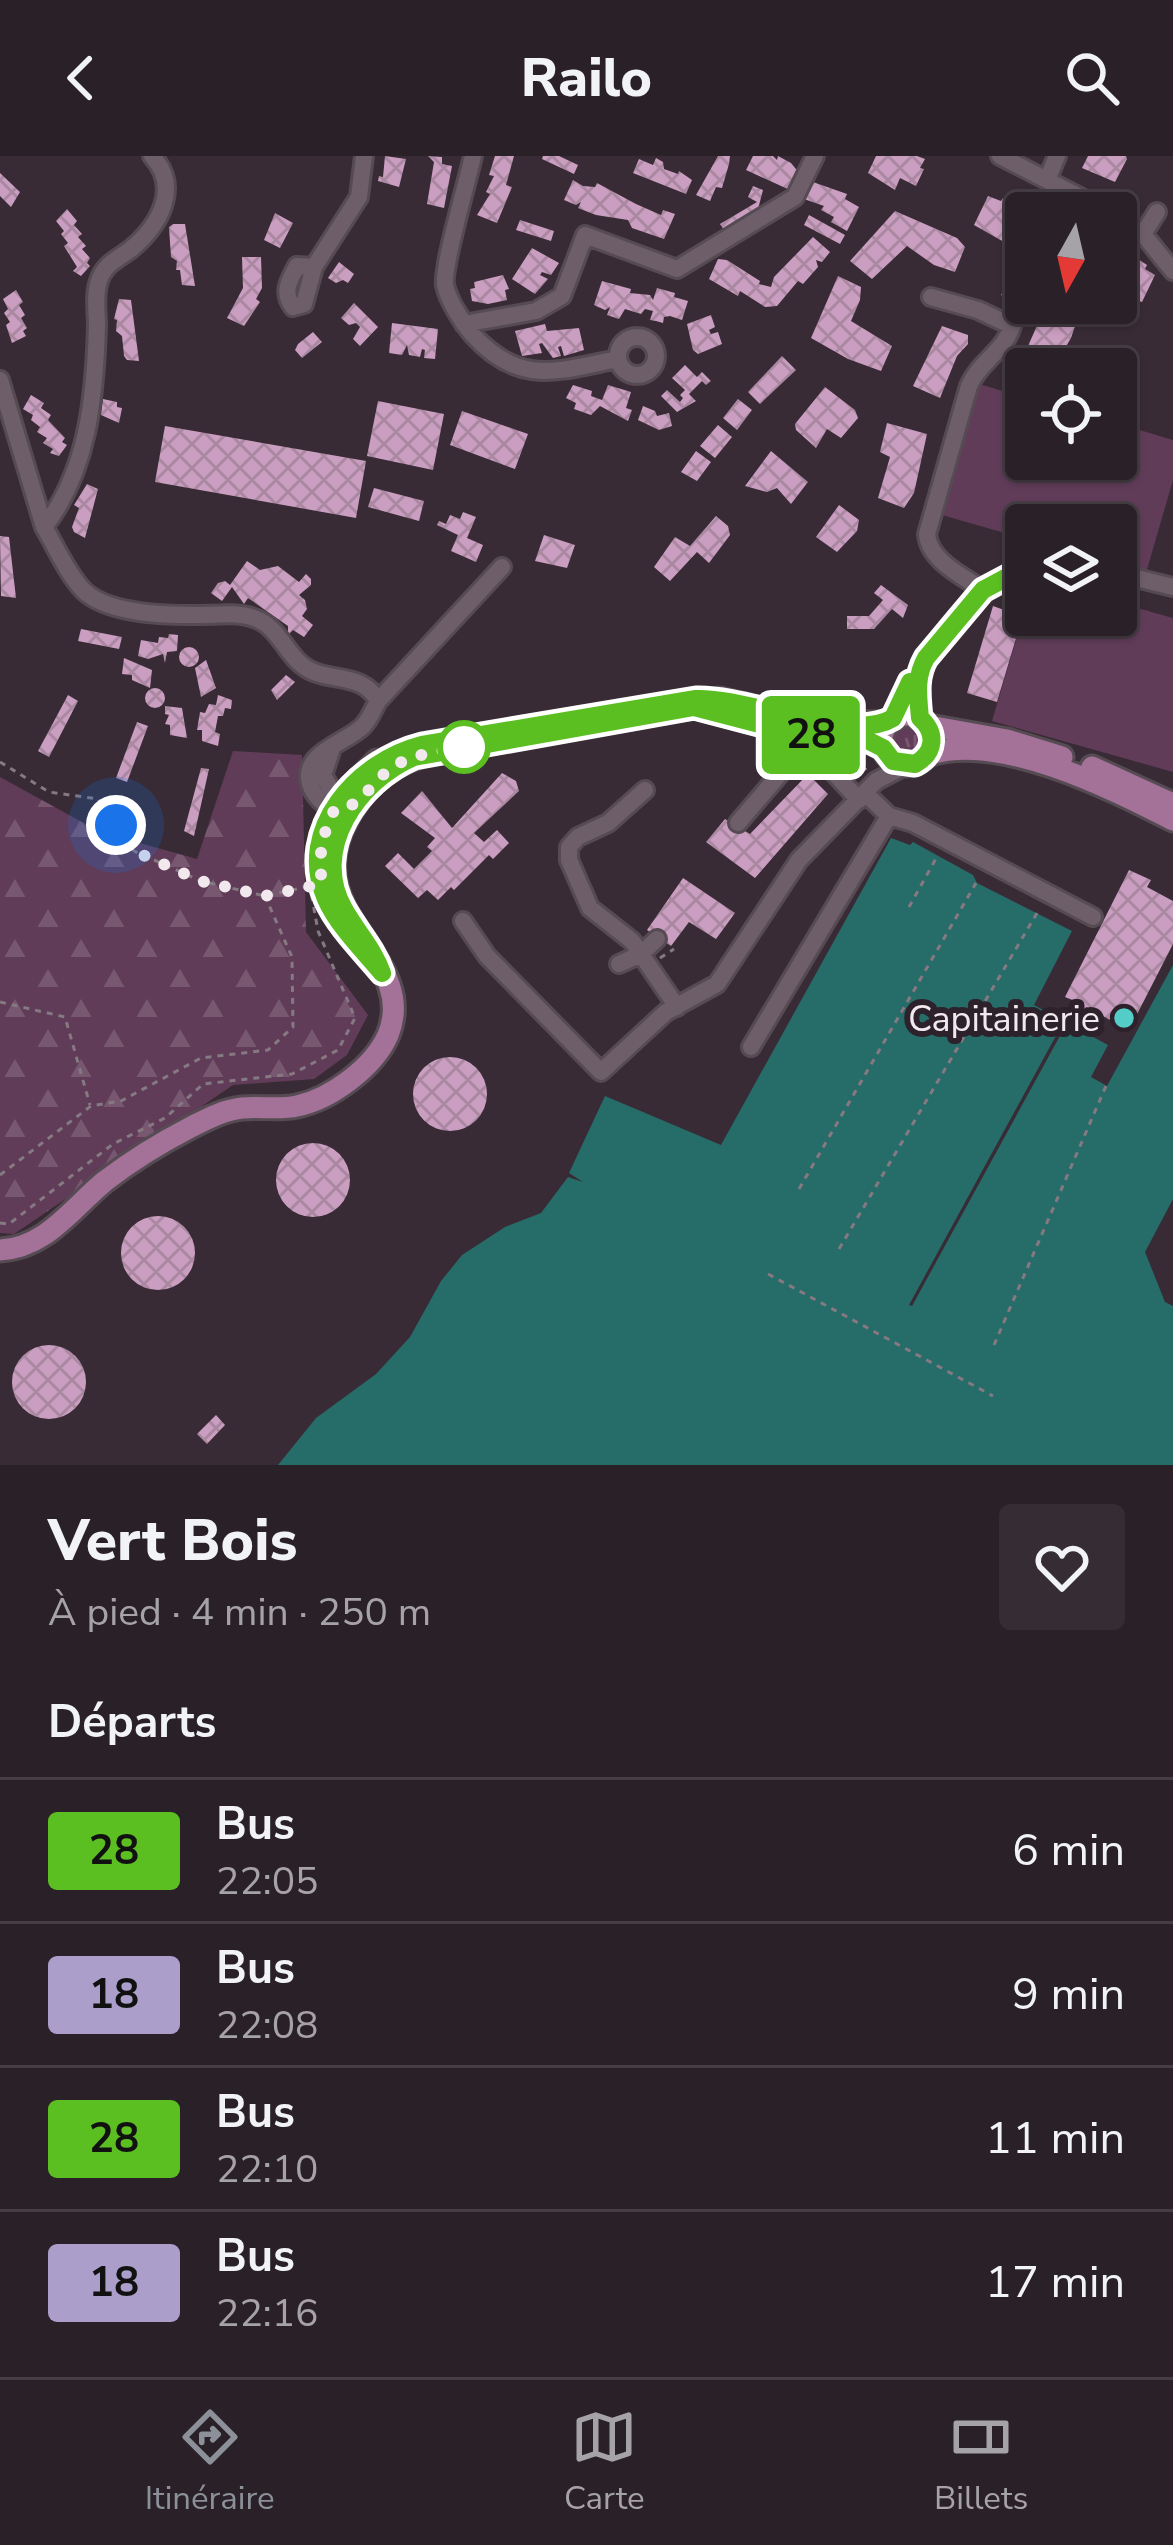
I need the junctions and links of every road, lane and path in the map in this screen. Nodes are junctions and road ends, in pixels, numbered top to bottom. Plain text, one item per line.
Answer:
1 (152, 156) edge
2 (364, 156) edge
3 (473, 156) edge
4 (815, 156) edge
5 (1000, 156) edge
6 (1057, 156) edge
7 (1047, 180) junction
8 (1070, 192) edge
9 (1157, 212) dead end
10 (1137, 229) edge
11 (1143, 233) junction
12 (314, 267) dead end
13 (1173, 271) edge
14 (931, 298) dead end
15 (464, 324) junction
16 (618, 359) dead end
17 (0, 380) edge
18 (44, 527) junction
19 (502, 567) dead end
20 (1005, 578) edge
21 (1137, 579) edge
22 (983, 590) junction
23 (1173, 591) edge
24 (920, 670) junction
25 (378, 701) junction
26 (890, 720) junction
27 (924, 722) junction
28 (883, 749) junction
29 (917, 760) junction
30 (0, 762) edge
31 (645, 790) dead end
32 (867, 791) junction
33 (1173, 804) edge
34 (343, 806) junction
35 (889, 815) junction
36 (1173, 820) edge
37 (738, 823) dead end
38 (938, 855) dead end
39 (976, 883) dead end
40 (315, 885) junction
41 (265, 896) junction
42 (908, 907) dead end
43 (1037, 913) dead end
44 (1093, 917) dead end
45 (463, 921) dead end
46 (657, 939) dead end
47 (641, 954) junction
48 (620, 964) dead end
49 (382, 973) junction
50 (0, 1002) edge
51 (677, 1007) junction
52 (752, 1047) dead end
53 (1106, 1086) dead end
54 (91, 1106) junction
55 (0, 1175) edge
56 (799, 1190) dead end
57 (0, 1222) edge
58 (839, 1249) dead end
59 (0, 1250) edge
60 (768, 1274) dead end
61 (994, 1345) dead end
62 (993, 1396) dead end

1 - 18 street
2 - 12 street
3 - 15 street
4 - 15 street
5 - 7 street
6 - 7 street
7 - 8 street
9 - 11 street
10 - 11 street
11 - 13 street
14 - 22 street
15 - 16 street
17 - 18 street
18 - 25 street
19 - 25 street
20 - 22 street
21 - 23 street
22 - 24 street
24 - 26 street
24 - 27 street
25 - 34 street
26 - 27 main road
26 - 28 main road
26 - 34 main road
27 - 29 main road
27 - 33 main road
28 - 29 main road
28 - 32 street
28 - 34 main road
29 - 32 street
29 - 36 main road
30 - 41 path
31 - 47 street
32 - 35 street
32 - 37 street
32 - 51 street
34 - 40 main road
34 - 49 main road
35 - 44 street
35 - 52 street
38 - 42 path
39 - 56 path
40 - 41 path
40 - 49 main road
40 - 57 path
41 - 54 path
43 - 58 path
45 - 51 street
46 - 47 street
47 - 48 street
47 - 51 street
49 - 59 main road
50 - 54 path
53 - 61 path
54 - 55 path
60 - 62 path

